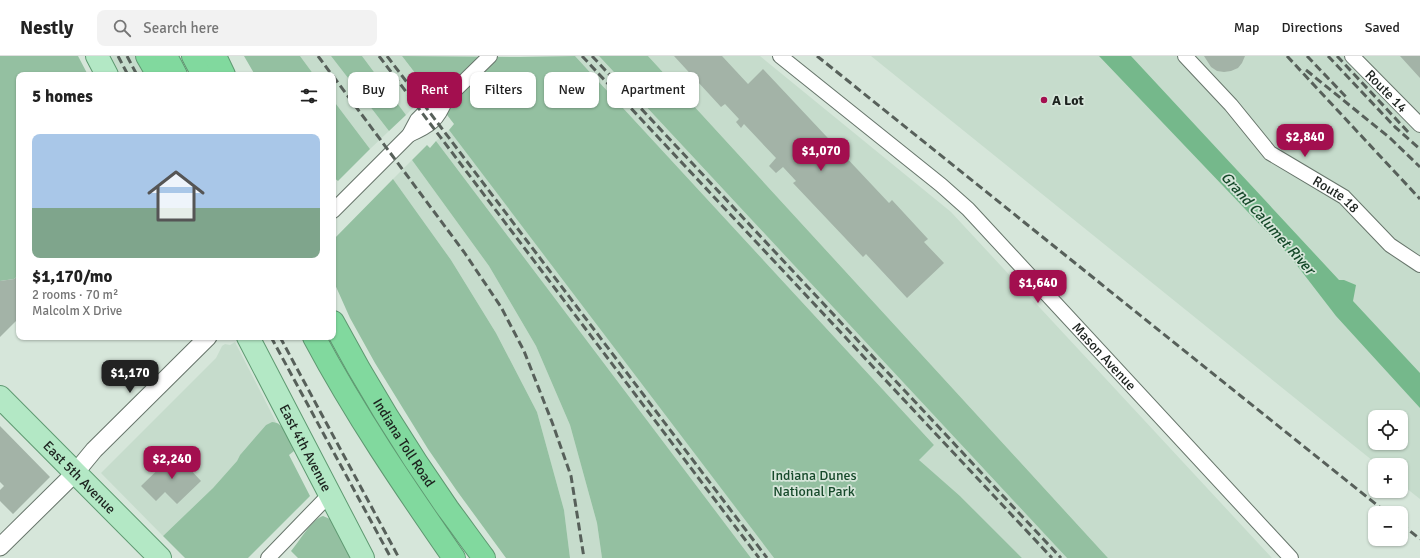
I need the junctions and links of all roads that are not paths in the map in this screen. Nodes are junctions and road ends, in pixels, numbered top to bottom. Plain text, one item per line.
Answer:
1 (97, 56) edge
2 (147, 56) edge
3 (166, 56) edge
4 (193, 56) edge
5 (216, 56) edge
6 (490, 56) edge
7 (780, 56) edge
8 (1185, 56) edge
9 (1352, 56) edge
10 (105, 72) edge
11 (156, 72) edge
12 (174, 72) edge
13 (201, 72) edge
14 (223, 72) edge
15 (1420, 126) edge
16 (336, 208) edge
17 (1420, 265) edge
18 (336, 328) edge
19 (205, 340) edge
20 (250, 340) edge
21 (316, 340) edge
22 (0, 397) edge
23 (75, 473) junction
24 (330, 494) junction
25 (0, 547) edge
26 (160, 558) edge
27 (268, 558) edge
28 (363, 558) edge
29 (454, 558) edge
30 (484, 558) edge
31 (1291, 558) edge

1 - 10 main road
2 - 11 highway
3 - 12 highway
4 - 13 highway
5 - 14 highway
6 - 16 street
7 - 31 street, Mason Avenue
8 - 17 street, Route 18
9 - 15 street, Route 14
18 - 30 highway, Indiana Toll Road
19 - 23 street
20 - 24 main road, East 4th Avenue
21 - 29 highway, Indiana Toll Road
22 - 23 main road, East 5th Avenue
23 - 25 street
23 - 26 main road, East 5th Avenue
24 - 27 street
24 - 28 main road, East 4th Avenue

